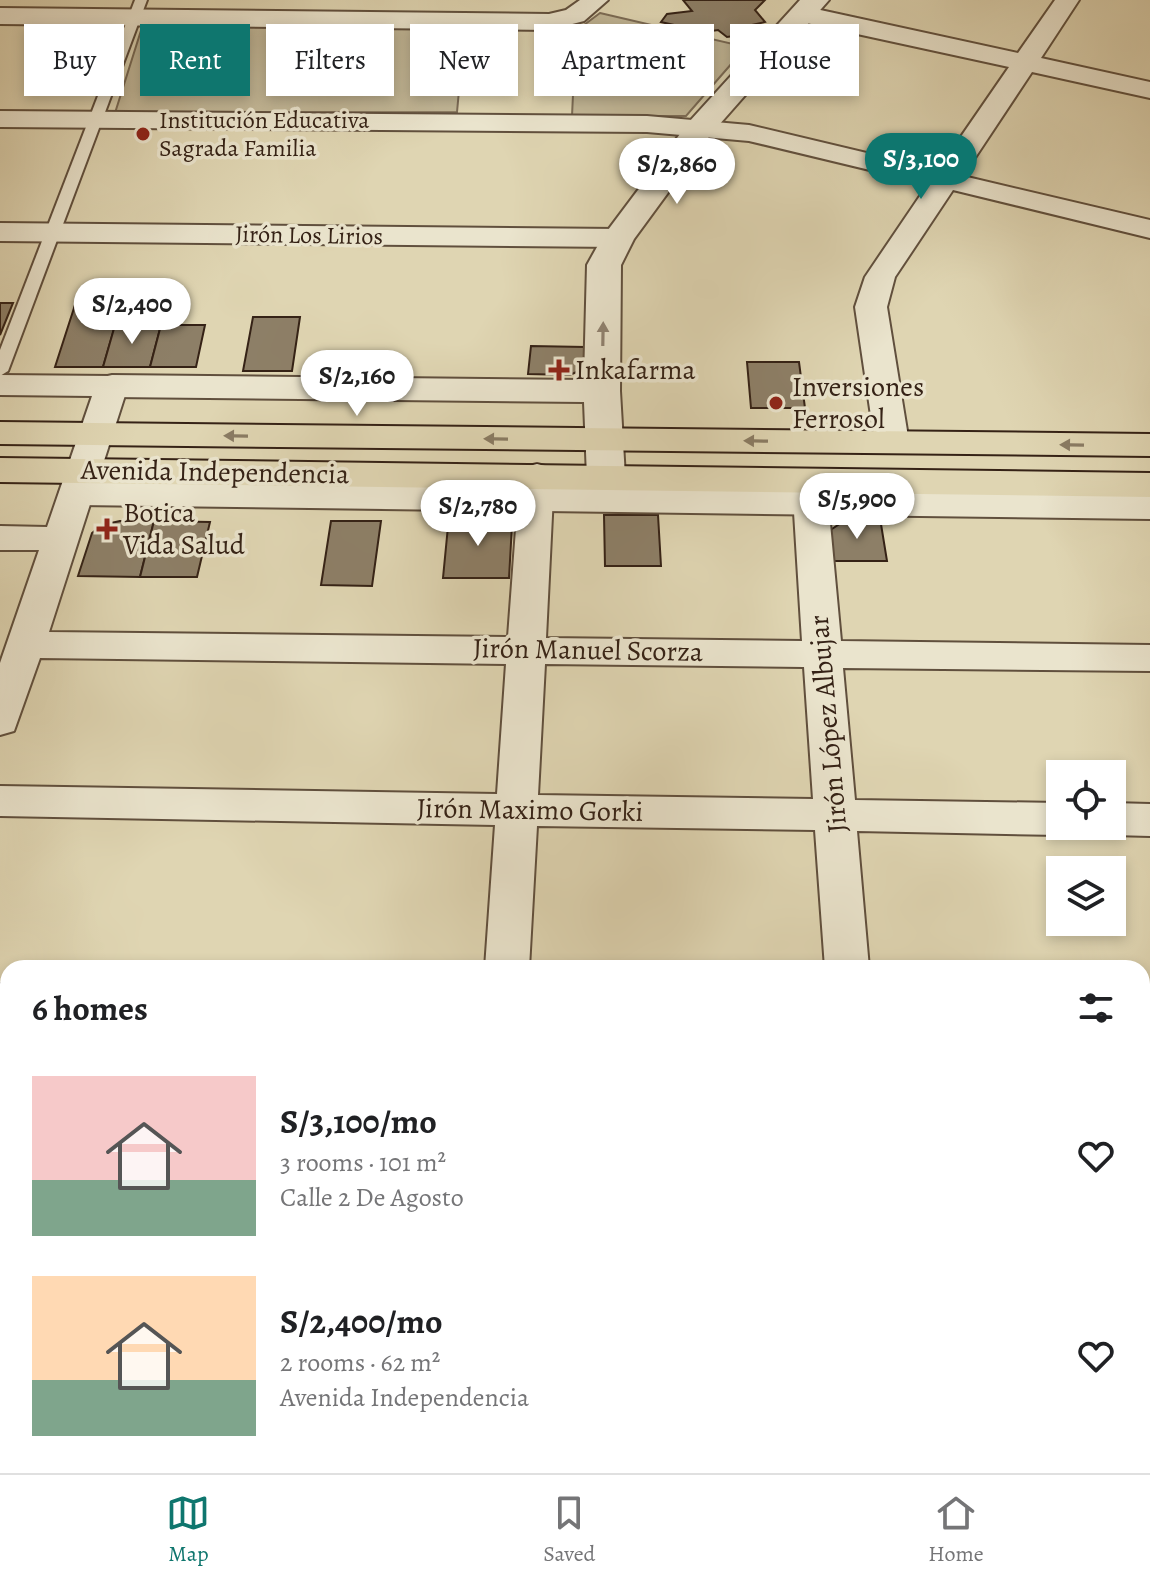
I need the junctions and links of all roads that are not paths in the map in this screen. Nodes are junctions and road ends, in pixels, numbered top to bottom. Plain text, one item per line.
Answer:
1 (596, 0) edge
2 (1067, 0) edge
3 (809, 7) edge
4 (138, 9) edge
5 (0, 16) edge
6 (1024, 63) junction
7 (1150, 90) edge
8 (0, 119) edge
9 (97, 120) junction
10 (700, 128) junction
11 (945, 180) junction
12 (1150, 229) edge
13 (0, 232) edge
14 (54, 233) junction
15 (618, 238) junction
16 (0, 371) edge
17 (0, 385) edge
18 (112, 386) junction
19 (602, 391) junction
20 (0, 433) edge
21 (98, 435) junction
22 (892, 443) junction
23 (1150, 445) edge
24 (606, 458) junction
25 (0, 470) edge
26 (82, 482) junction
27 (1150, 485) edge
28 (537, 487) junction
29 (810, 492) junction
30 (1150, 507) edge
31 (0, 538) edge
32 (62, 539) junction
33 (26, 645) junction
34 (527, 650) junction
35 (822, 653) junction
36 (1150, 658) edge
37 (4, 700) edge
38 (0, 801) edge
39 (517, 810) junction
40 (835, 815) junction
41 (1046, 819) edge
42 (1126, 819) edge
43 (1150, 820) edge
44 (508, 960) edge
45 (846, 960) edge

1 - 4 street
2 - 6 street
3 - 6 street
3 - 10 street
4 - 5 street
4 - 9 lane
6 - 7 street
6 - 11 street
8 - 9 street
9 - 10 street
9 - 14 lane
10 - 11 street
10 - 15 street
11 - 12 street
11 - 22 street
13 - 14 street, Jirón Los Lirios
14 - 15 street, Jirón Los Lirios
14 - 16 lane
19 -> 15 street
17 - 18 street
18 - 19 street
18 - 21 street
19 - 24 street
20 - 21 main road, Avenida Independencia
24 -> 21 main road, Avenida Independencia
21 - 26 street
23 -> 22 main road, Avenida Independencia
22 -> 24 main road, Avenida Independencia
24 - 28 main road, Avenida Independencia
24 - 29 main road, Avenida Independencia
25 - 26 main road, Avenida Independencia
26 - 28 street, Avenida Independencia
26 - 32 street
27 - 29 main road, Avenida Independencia
28 - 29 street, Avenida Independencia
28 - 34 street
29 - 30 street, Avenida Independencia
29 - 35 street, Jirón López Albujar
31 - 32 street
32 - 33 street
33 - 34 street, Jirón Manuel Scorza
33 - 37 street
34 - 35 street, Jirón Manuel Scorza
34 - 39 street
35 - 36 street, Jirón Manuel Scorza
35 - 40 street, Jirón López Albujar
38 - 39 street, Jirón Maximo Gorki
39 - 40 street, Jirón Maximo Gorki
39 - 44 street
40 - 41 street, Jirón Maximo Gorki
40 - 45 street, Jirón López Albujar
42 - 43 street

